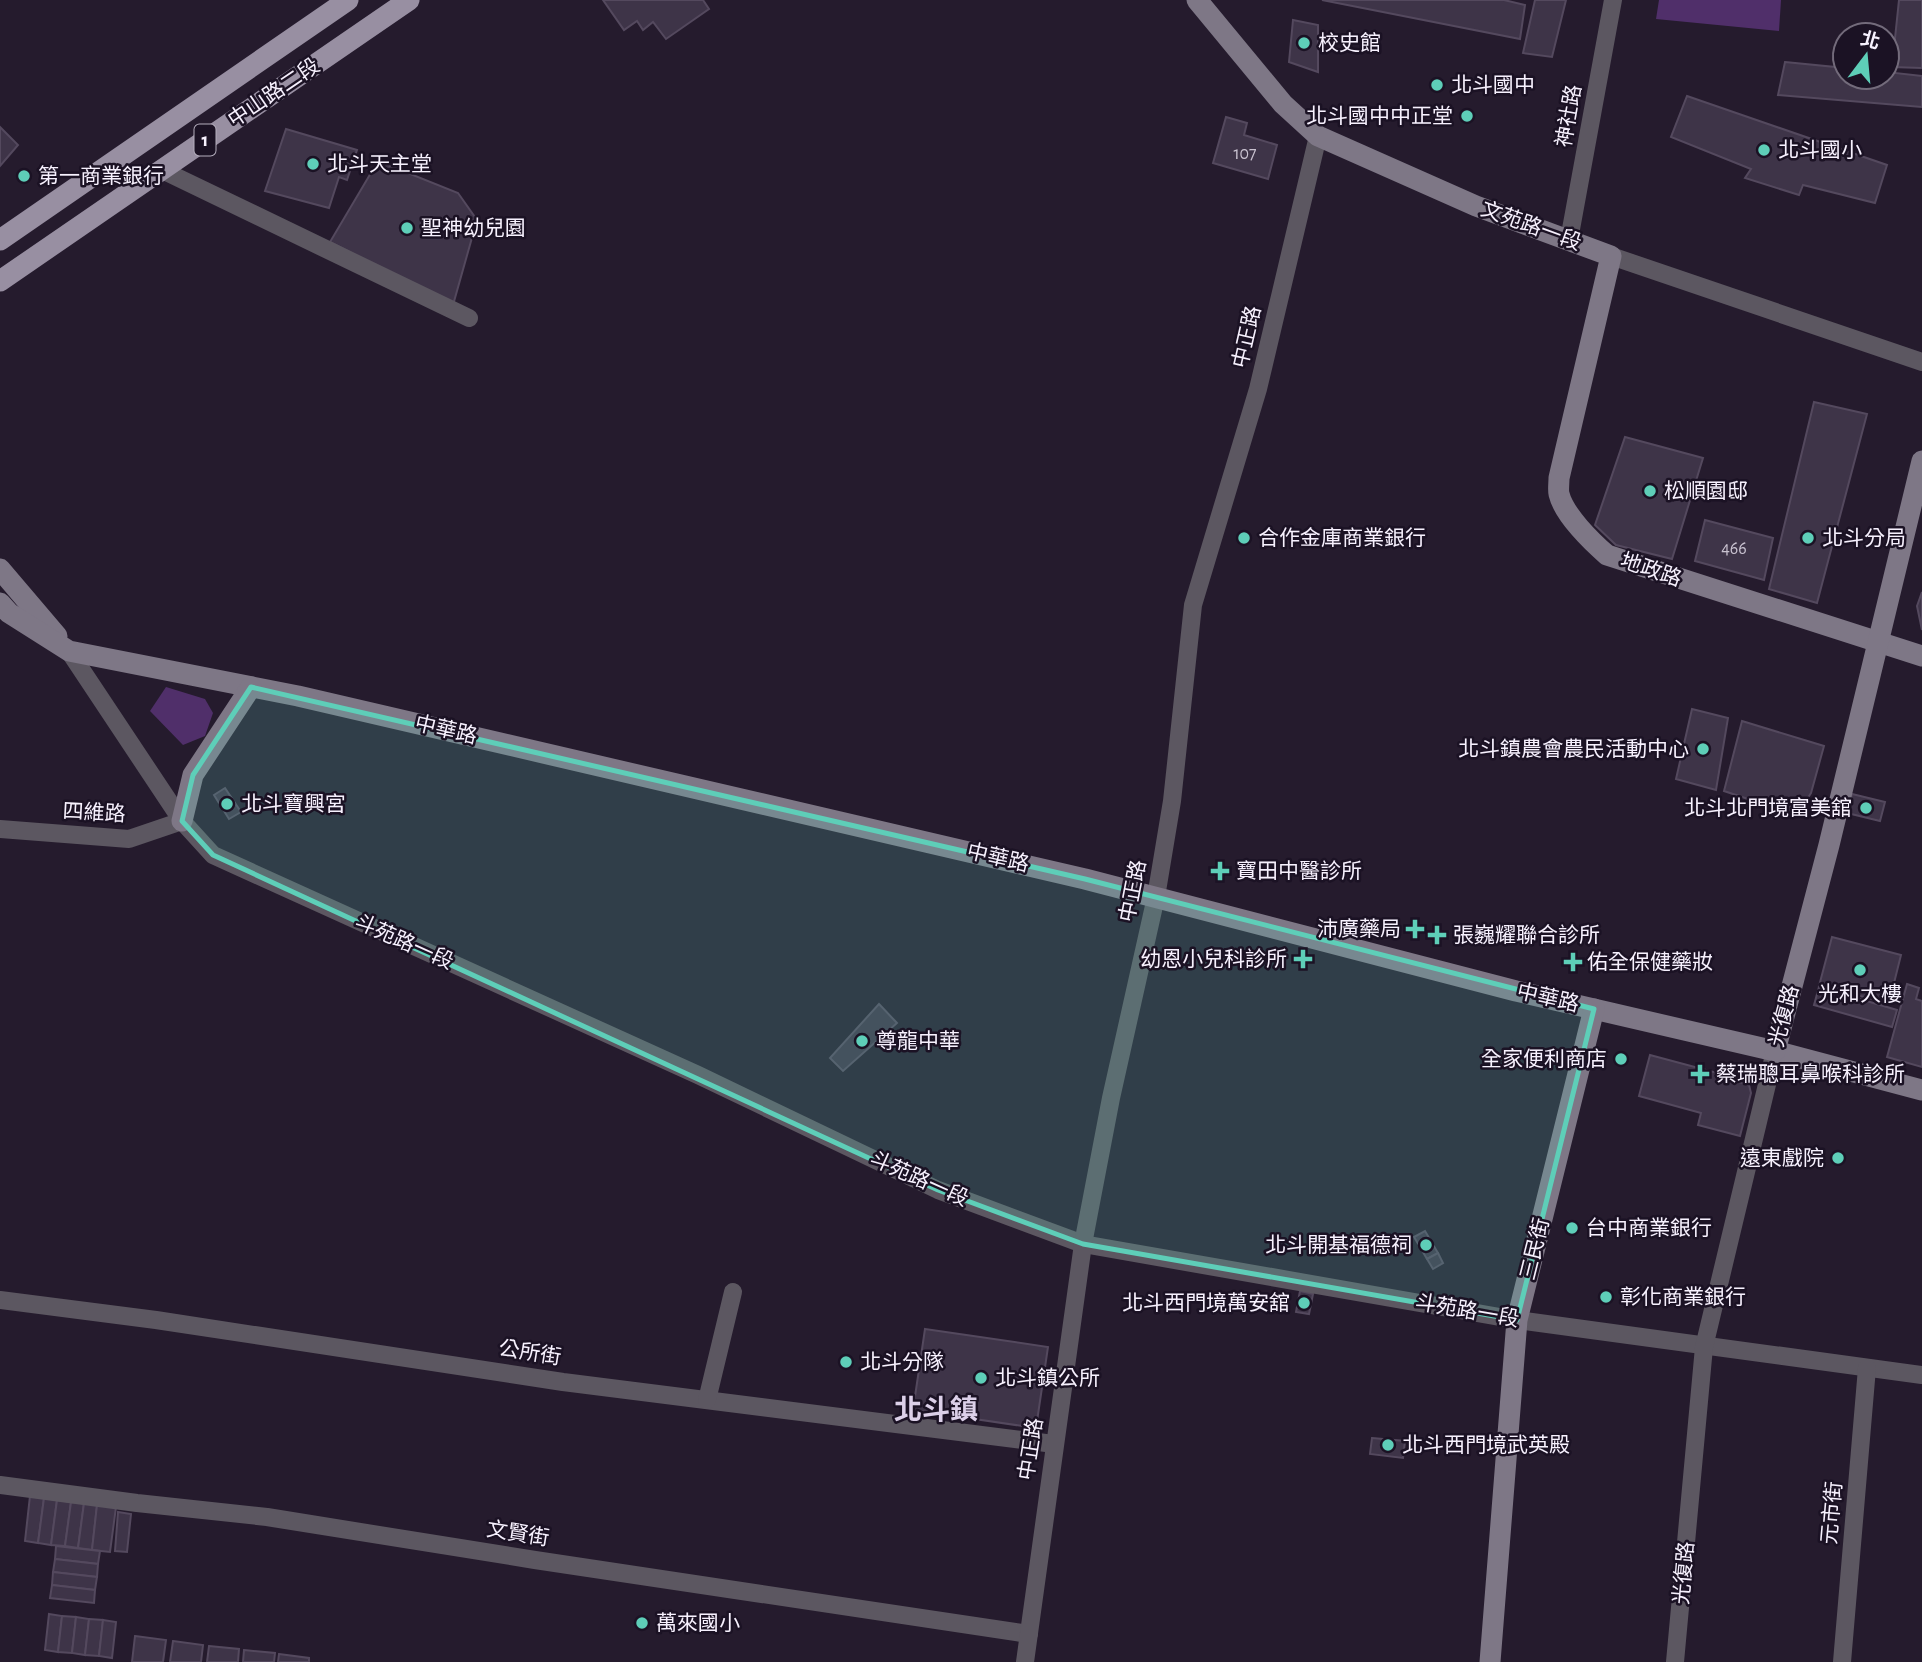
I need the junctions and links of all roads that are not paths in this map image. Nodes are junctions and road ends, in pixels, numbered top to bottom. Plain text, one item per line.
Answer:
1 (348, 0) edge
2 (410, 0) edge
3 (1197, 0) edge
4 (1614, 0) edge
5 (1318, 136) junction
6 (162, 170) junction
7 (0, 240) edge
8 (1569, 240) junction
9 (1611, 256) junction
10 (0, 281) edge
11 (468, 318) dead end
12 (1922, 362) edge
13 (1922, 461) edge
14 (0, 569) edge
15 (0, 603) edge
16 (1879, 643) junction
17 (69, 651) junction
18 (1922, 656) edge
19 (251, 687) junction
20 (183, 821) junction
21 (0, 829) edge
22 (1156, 897) junction
23 (1594, 1009) junction
24 (1775, 1051) junction
25 (1922, 1090) edge
26 (1083, 1244) junction
27 (733, 1292) dead end
28 (0, 1300) edge
29 (1517, 1321) junction
30 (1704, 1347) junction
31 (1867, 1368) junction
32 (1922, 1376) edge
33 (707, 1400) junction
34 (1054, 1444) junction
35 (0, 1485) edge
36 (1029, 1634) junction
37 (1025, 1662) edge
38 (1490, 1662) edge
39 (1675, 1662) edge
40 (1842, 1662) edge

1 - 7 main road, 中山路二段 / 1
2 - 6 main road, 中山路二段 / 1
3 - 5 street, 文苑路一段
4 - 8 street, 神社路
5 - 8 street, 文苑路一段
5 - 22 street, 中正路
6 - 10 main road, 中山路二段 / 1
6 - 11 street
8 - 9 street, 文苑路一段
9 - 12 street, 文苑路一段
9 - 16 street, 地政路
13 - 16 street, 光復路
14 - 17 street, 斗苑路一段
15 - 17 street, 斗苑路一段
16 - 18 street, 地政路
16 - 24 street, 光復路
17 - 19 street, 中華路
17 - 20 street, 斗苑路一段
19 - 20 street
19 - 22 street, 中華路
20 - 21 street, 四維路
20 - 26 street, 斗苑路一段
22 - 23 street, 中華路
22 - 26 street, 中正路
23 - 24 street, 中華路
23 - 29 street, 三民街
24 - 25 street, 中華路
24 - 30 street, 光復路
26 - 29 street, 斗苑路一段
26 - 34 street, 中正路
27 - 33 street
28 - 33 street, 公所街
29 - 30 street, 斗苑路一段
29 - 38 street, 三民街
30 - 31 street, 斗苑路一段
30 - 39 street, 光復路
31 - 32 street, 斗苑路一段
31 - 40 street, 元市街
33 - 34 street, 公所街
34 - 36 street, 中正路
35 - 36 street, 文賢街
36 - 37 street, 中正路

